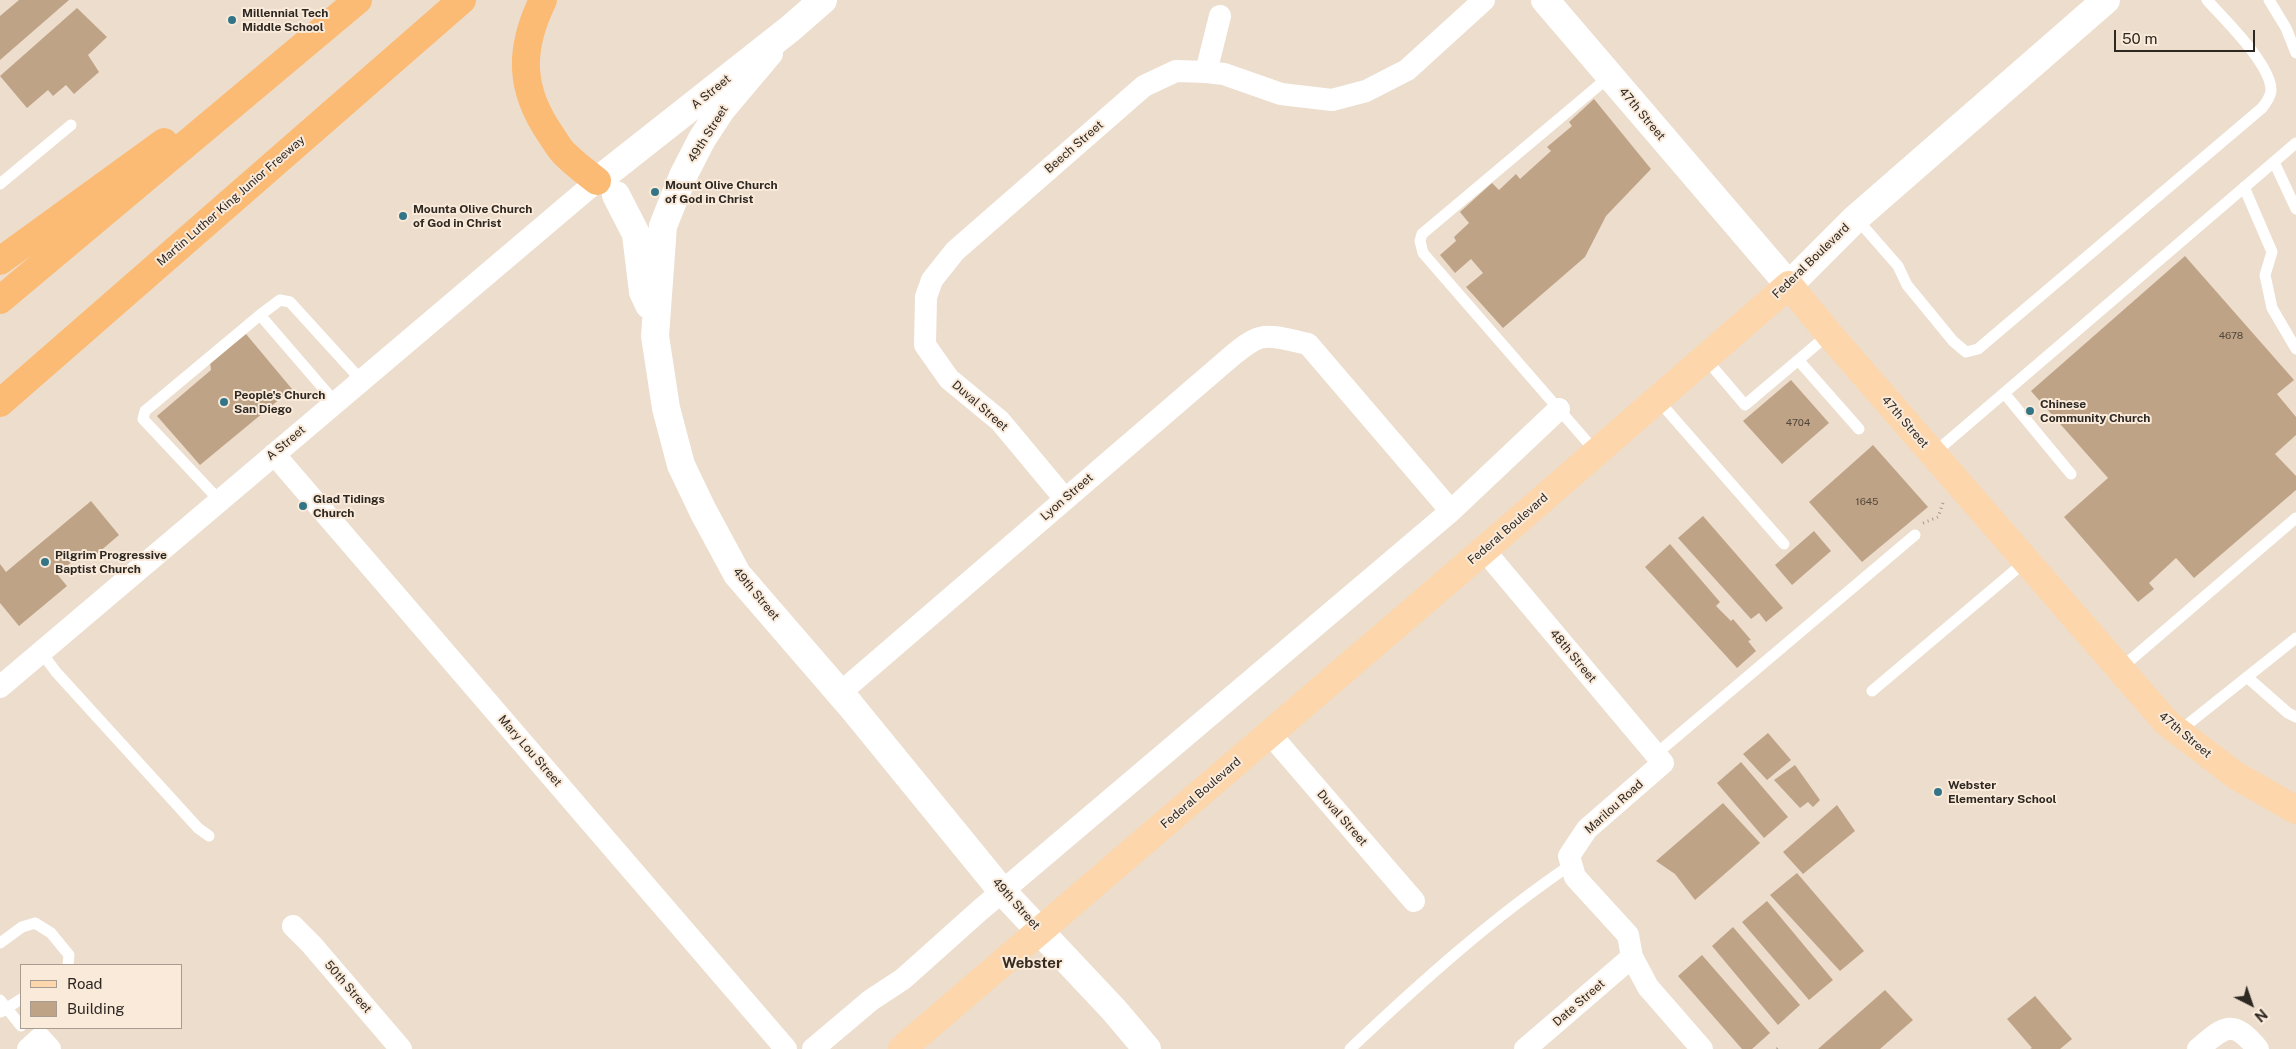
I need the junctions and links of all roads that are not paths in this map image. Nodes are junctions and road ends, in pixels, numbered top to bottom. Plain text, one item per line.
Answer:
1 (358, 0) edge
2 (462, 0) edge
3 (543, 0) edge
4 (823, 0) edge
5 (1484, 0) edge
6 (1544, 0) edge
7 (2106, 0) edge
8 (2208, 0) edge
9 (2269, 0) edge
10 (1220, 16) dead end
11 (330, 24) junction
12 (791, 28) junction
13 (2296, 53) edge
14 (1206, 72) junction
15 (1610, 76) junction
16 (71, 125) dead end
17 (2296, 143) edge
18 (2274, 162) junction
19 (0, 184) edge
20 (2244, 187) junction
21 (606, 188) junction
22 (2296, 210) edge
23 (1856, 218) junction
24 (663, 226) junction
25 (955, 251) joint
26 (0, 261) edge
27 (1789, 285) junction
28 (0, 300) edge
29 (260, 316) junction
30 (656, 320) junction
31 (1829, 334) junction
32 (2296, 349) edge
33 (1705, 358) junction
34 (1799, 361) junction
35 (361, 380) junction
36 (2004, 393) junction
37 (1657, 399) junction
38 (335, 402) junction
39 (0, 403) edge
40 (1559, 410) junction
41 (1859, 429) dead end
42 (1596, 452) junction
43 (274, 454) junction
44 (1933, 454) junction
45 (2071, 474) dead end
46 (1065, 499) junction
47 (219, 500) junction
48 (1451, 511) junction
49 (2296, 518) edge
50 (1915, 535) road end
51 (1784, 544) dead end
52 (1484, 550) junction
53 (2026, 561) junction
54 (2296, 638) edge
55 (41, 652) junction
56 (2120, 669) junction
57 (2247, 677) junction
58 (0, 687) edge
59 (1872, 691) dead end
60 (840, 693) junction
61 (2296, 717) edge
62 (2178, 732) junction
63 (1270, 734) junction
64 (1660, 758) junction
65 (2296, 810) edge
66 (209, 836) dead end
67 (1570, 860) junction
68 (1002, 891) junction
69 (1414, 901) dead end
70 (293, 926) dead end
71 (1040, 930) junction
72 (0, 944) edge
73 (1632, 957) junction
74 (68, 964) edge
75 (20, 999) edge
76 (2, 1007) edge
77 (20, 1025) edge
78 (24, 1029) edge
79 (33, 1038) edge
80 (401, 1049) edge
81 (786, 1049) edge
82 (813, 1049) edge
83 (902, 1049) edge
84 (1147, 1049) edge
85 (1350, 1049) edge
86 (1525, 1049) edge
87 (1702, 1049) edge
88 (2198, 1049) edge
89 (2258, 1049) edge

1 - 11 highway
2 - 39 highway, Martin Luther King Junior Freeway
3 - 21 highway
4 - 12 street, A Street
5 - 14 street, Beech Street
6 - 15 street, 47th Street
7 - 23 street, Federal Boulevard
8 - 23 lane
9 - 13 lane
10 - 14 street
11 - 26 highway
11 - 28 highway
12 - 21 street, A Street
12 - 24 street, 49th Street
14 - 25 street, Beech Street
15 - 27 street, 47th Street
15 - 40 lane
16 - 19 lane
17 - 18 lane
18 - 20 lane
18 - 22 lane
20 - 32 lane
20 - 36 lane
21 - 24 street
21 - 30 street
21 - 35 street, A Street
23 - 27 street, Federal Boulevard
24 - 30 street, 49th Street
25 - 46 street, Duval Street
27 - 31 main road, 47th Street
27 - 33 main road, Federal Boulevard
29 - 35 lane
29 - 38 lane
29 - 47 lane
30 - 60 street, 49th Street
31 - 34 lane
31 - 44 main road, 47th Street
33 - 34 lane
33 - 37 main road, Federal Boulevard
34 - 41 lane
35 - 38 street, A Street
36 - 44 lane
36 - 45 lane
37 - 42 main road, Federal Boulevard
37 - 51 lane
38 - 43 street, A Street
40 - 42 lane
40 - 48 street
42 - 52 main road, Federal Boulevard
43 - 47 street, A Street
43 - 81 street, Mary Lou Street
44 - 53 main road, 47th Street
46 - 48 street, Lyon Street
46 - 60 street, Lyon Street
47 - 55 street, A Street
48 - 68 street
49 - 56 lane
50 - 64 lane
52 - 63 main road, Federal Boulevard
52 - 64 street, 48th Street
53 - 56 main road, 47th Street
53 - 59 lane
54 - 57 lane
55 - 58 street, A Street
55 - 66 lane
56 - 62 main road, 47th Street
57 - 61 lane
57 - 62 lane
60 - 68 street, 49th Street
62 - 65 main road, 47th Street
63 - 69 street, Duval Street
63 - 71 main road, Federal Boulevard
64 - 67 street, Marilou Road
67 - 73 street
67 - 85 lane
68 - 71 street, 49th Street
68 - 82 street
70 - 80 street, 50th Street
71 - 83 main road, Federal Boulevard
71 - 84 street, 49th Street
72 - 74 lane
73 - 86 street, Date Street
73 - 87 street
75 - 76 lane
76 - 77 lane
78 - 79 lane
88 - 89 street

